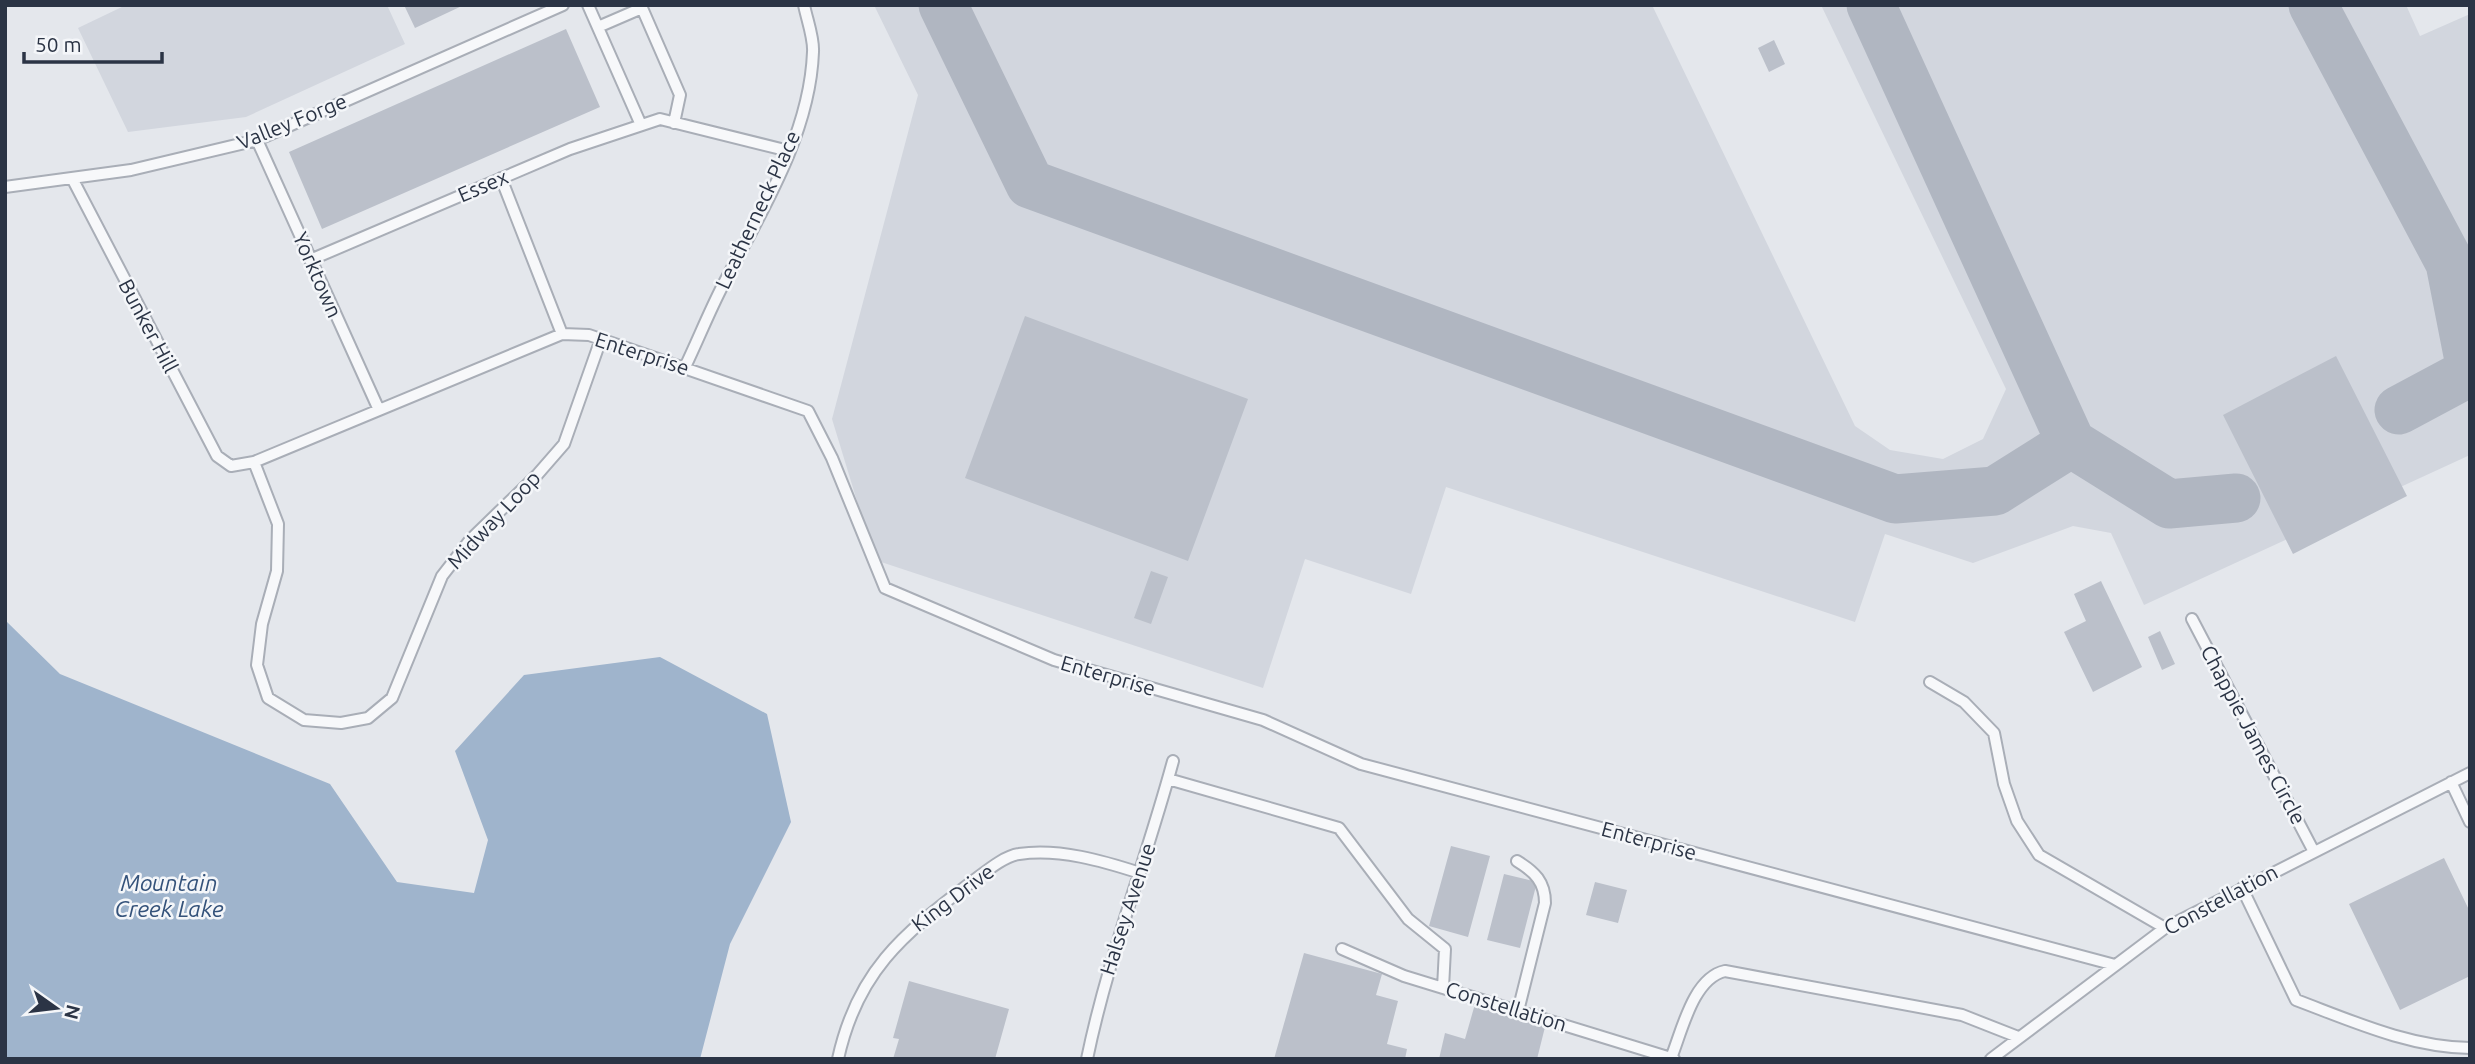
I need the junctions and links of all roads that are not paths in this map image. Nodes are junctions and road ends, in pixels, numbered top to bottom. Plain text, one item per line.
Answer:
1 (563, 5) edge
2 (588, 5) edge
3 (804, 5) edge
4 (598, 27) junction
5 (674, 123) junction
6 (641, 125) junction
7 (257, 140) junction
8 (789, 151) junction
9 (501, 178) junction
10 (73, 180) junction
11 (5, 187) edge
12 (310, 260) junction
13 (562, 334) junction
14 (601, 340) junction
15 (685, 367) junction
16 (379, 410) junction
17 (254, 461) junction
18 (231, 466) joint
19 (2192, 619) dead end
20 (1930, 682) dead end
21 (1173, 761) dead end
22 (2470, 773) edge
23 (1168, 779) junction
24 (2451, 782) junction
25 (2470, 822) edge
26 (2314, 850) junction
27 (1517, 861) dead end
28 (1140, 873) junction
29 (2242, 888) junction
30 (2165, 928) junction
31 (1342, 949) dead end
32 (2115, 965) junction
33 (1443, 988) junction
34 (1518, 1011) junction
35 (2018, 1037) junction
36 (2470, 1048) edge
37 (1672, 1058) edge
38 (838, 1059) edge
39 (1087, 1059) edge
40 (1991, 1059) edge

1 - 7 lane, Valley Forge
2 - 4 lane
3 - 8 lane, Leatherneck Place
4 - 5 lane
4 - 6 lane
5 - 6 lane, Essex
5 - 8 lane
6 - 9 lane, Essex
7 - 10 lane, Valley Forge
7 - 12 lane, Yorktown
8 - 15 lane, Leatherneck Place
9 - 12 lane, Essex
9 - 13 lane
10 - 11 lane, Valley Forge
10 - 18 lane, Bunker Hill
12 - 16 lane, Yorktown
13 - 14 lane, Enterprise
13 - 16 lane, Enterprise
14 - 15 lane, Enterprise
14 - 17 lane, Midway Loop
15 - 32 lane, Enterprise
16 - 17 lane, Enterprise
17 - 18 lane, Enterprise
19 - 26 lane, Chappie James Circle
20 - 30 lane
21 - 23 lane, Halsey Avenue
22 - 24 lane, Constellation
23 - 28 lane, Halsey Avenue
23 - 33 lane
24 - 25 lane
24 - 26 lane, Constellation
26 - 29 lane, Constellation
27 - 34 lane
28 - 38 lane, King Drive
28 - 39 lane, Halsey Avenue
29 - 30 lane, Constellation
29 - 36 lane
30 - 32 lane, Constellation
31 - 33 lane, Constellation
32 - 35 lane, Constellation
33 - 34 lane, Constellation
34 - 37 lane, Constellation
35 - 37 lane
35 - 40 lane, Constellation

